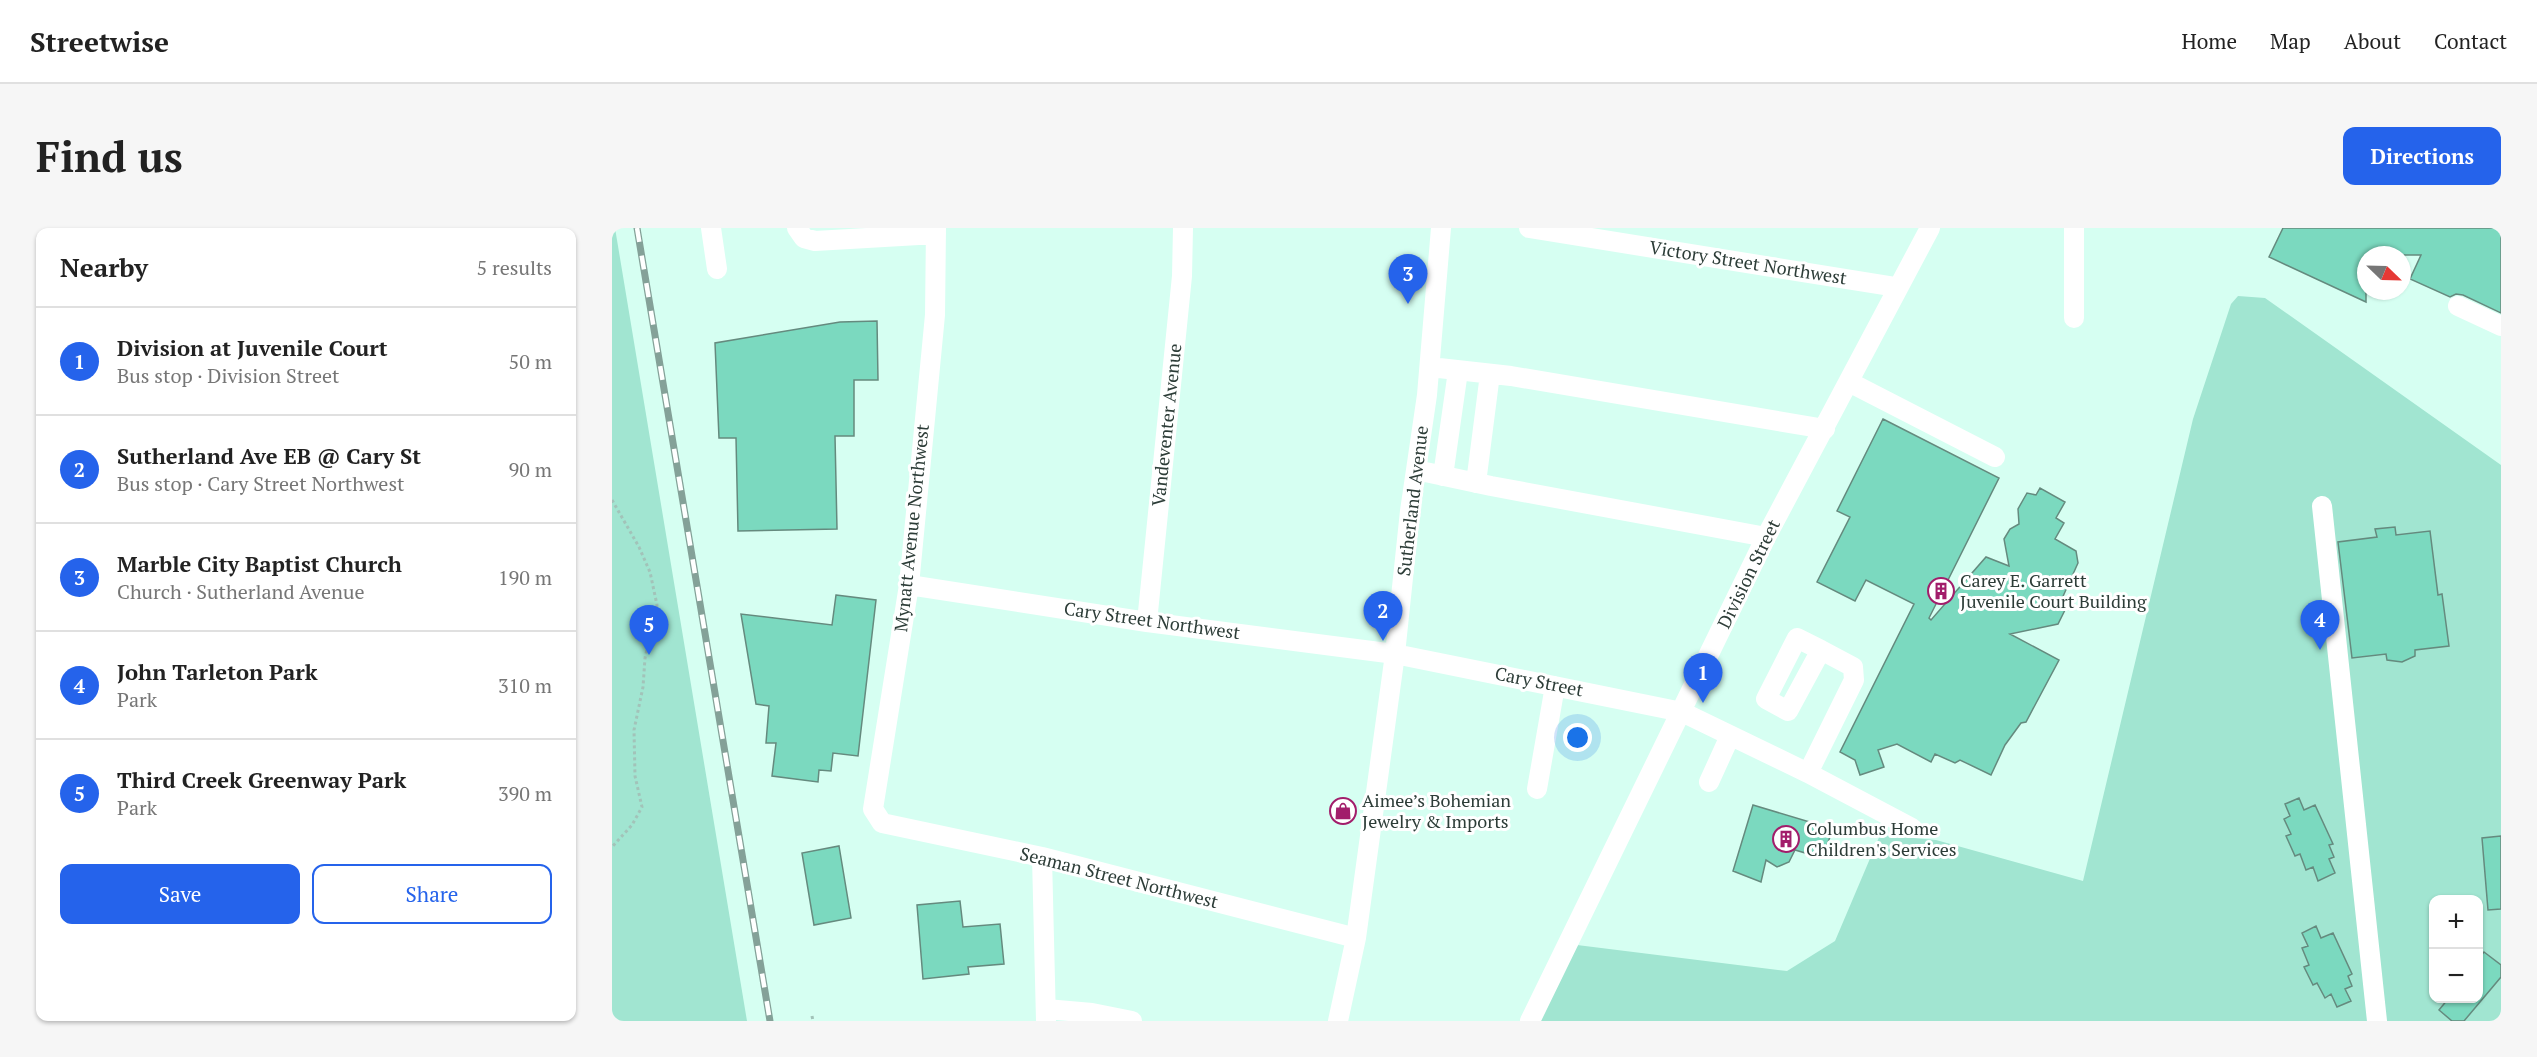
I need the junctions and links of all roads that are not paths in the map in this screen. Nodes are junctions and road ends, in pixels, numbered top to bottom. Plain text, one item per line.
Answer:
1 (711, 228) edge
2 (797, 228) edge
3 (1183, 228) edge
4 (1441, 228) edge
5 (1529, 228) edge
6 (1929, 228) edge
7 (2073, 228) edge
8 (936, 231) edge
9 (717, 269) dead end
10 (1896, 287) junction
11 (2458, 306) dead end
12 (2074, 318) dead end
13 (2501, 326) edge
14 (1430, 368) junction
15 (1458, 371) junction
16 (1490, 374) junction
17 (1849, 382) junction
18 (1825, 429) junction
19 (1449, 437) junction
20 (1481, 441) junction
21 (1995, 457) dead end
22 (1416, 470) junction
23 (1443, 476) junction
24 (1476, 483) junction
25 (2322, 506) dead end
26 (1766, 537) junction
27 (909, 585) junction
28 (1147, 622) junction
29 (1821, 650) dead end
30 (1395, 654) junction
31 (1555, 686) junction
32 (1682, 712) junction
33 (1731, 736) junction
34 (1808, 773) junction
35 (1709, 782) dead end
36 (1537, 789) dead end
37 (882, 823) joint
38 (1912, 828) dead end
39 (1042, 857) junction
40 (1356, 938) junction
41 (1046, 1015) edge
42 (1132, 1021) edge
43 (1338, 1021) edge
44 (1530, 1021) edge
45 (2377, 1021) edge

1 - 9 street
2 - 8 street
3 - 28 street, Vandeventer Avenue
4 - 14 street, Sutherland Avenue
5 - 10 street, Victory Street Northwest
6 - 10 street, Division Street
7 - 12 street
8 - 27 street, Mynatt Avenue Northwest
10 - 17 street, Division Street
11 - 13 street
14 - 15 street
14 - 22 street, Sutherland Avenue
15 - 16 street
15 - 19 street
16 - 18 street
16 - 20 street
17 - 18 street, Division Street
17 - 21 street
18 - 26 street, Division Street
19 - 20 street
19 - 23 street
20 - 24 street
22 - 23 street
22 - 30 street, Sutherland Avenue
23 - 24 street
24 - 26 street
25 - 45 street
26 - 32 street, Division Street
27 - 28 street, Cary Street Northwest
27 - 37 street, Mynatt Avenue Northwest
28 - 30 street, Cary Street Northwest
29 - 34 street
30 - 31 street, Cary Street
30 - 40 street, Sutherland Avenue
31 - 32 street, Cary Street
31 - 36 street
32 - 33 street, Cary Street
32 - 44 street, Division Street
33 - 34 street, Cary Street
33 - 35 street
34 - 38 street, Cary Street
37 - 39 street, Seaman Street Northwest
39 - 40 street, Seaman Street Northwest
39 - 41 street
40 - 43 street, Sutherland Avenue
41 - 42 street

